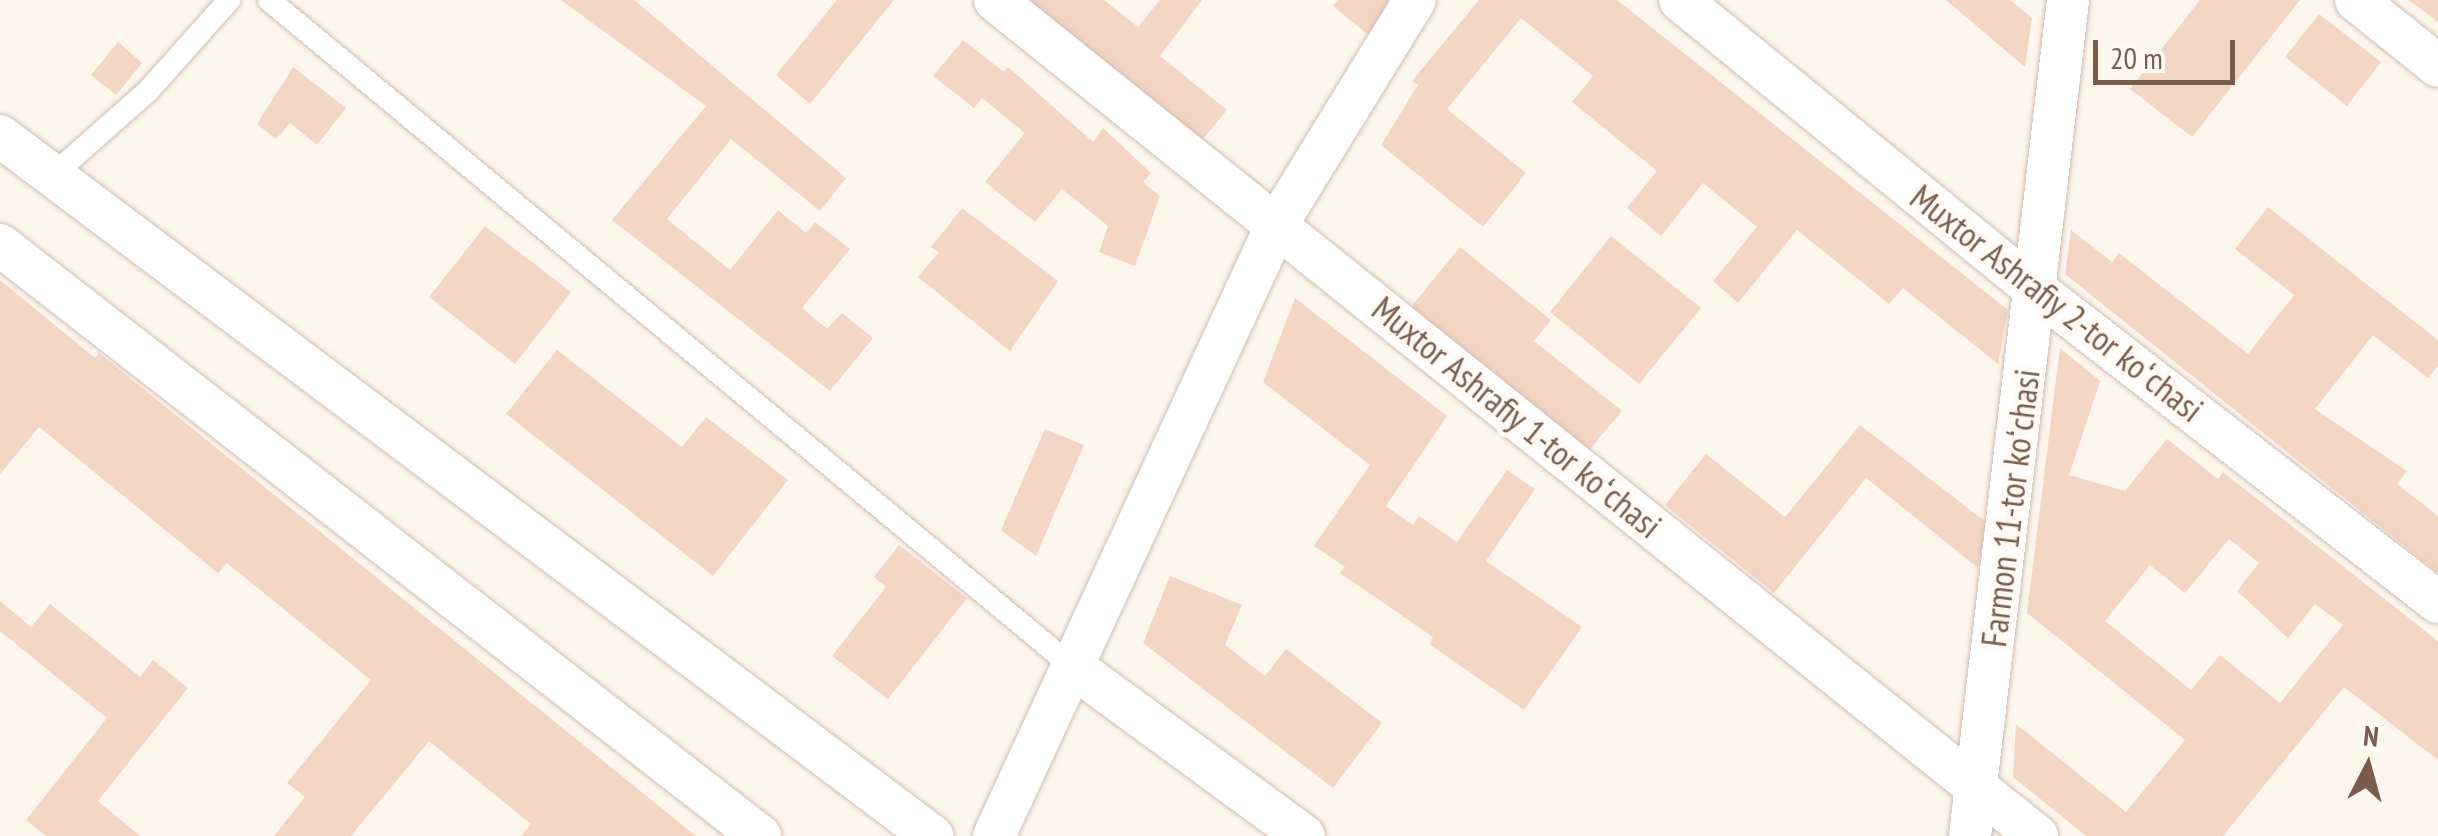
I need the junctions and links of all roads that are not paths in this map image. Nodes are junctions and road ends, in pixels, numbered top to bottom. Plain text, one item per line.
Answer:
1 (229, 0) edge
2 (268, 0) edge
3 (995, 0) edge
4 (1416, 0) edge
5 (1680, 0) edge
6 (2068, 0) edge
7 (2356, 0) edge
8 (2438, 66) edge
9 (0, 136) edge
10 (52, 175) junction
11 (1278, 224) junction
12 (0, 245) edge
13 (2036, 290) junction
14 (2438, 602) edge
15 (1073, 667) junction
16 (1976, 787) junction
17 (760, 836) edge
18 (932, 836) edge
19 (994, 836) edge
20 (1304, 836) edge
21 (1970, 836) edge
22 (2037, 836) edge

1 - 10 lane
2 - 15 lane
3 - 11 street, Muxtor Ashrafiy 1-tor koʻchasi
4 - 11 street
5 - 13 street, Muxtor Ashrafiy 2-tor koʻchasi
6 - 13 street, Farmon 11-tor koʻchasi
7 - 8 street
9 - 10 street
10 - 18 street
11 - 15 street
11 - 16 street, Muxtor Ashrafiy 1-tor koʻchasi
12 - 17 street
13 - 14 street, Muxtor Ashrafiy 2-tor koʻchasi
13 - 16 street, Farmon 11-tor koʻchasi
15 - 19 street
15 - 20 street
16 - 21 street, Farmon 11-tor koʻchasi
16 - 22 street, Muxtor Ashrafiy 1-tor koʻchasi

